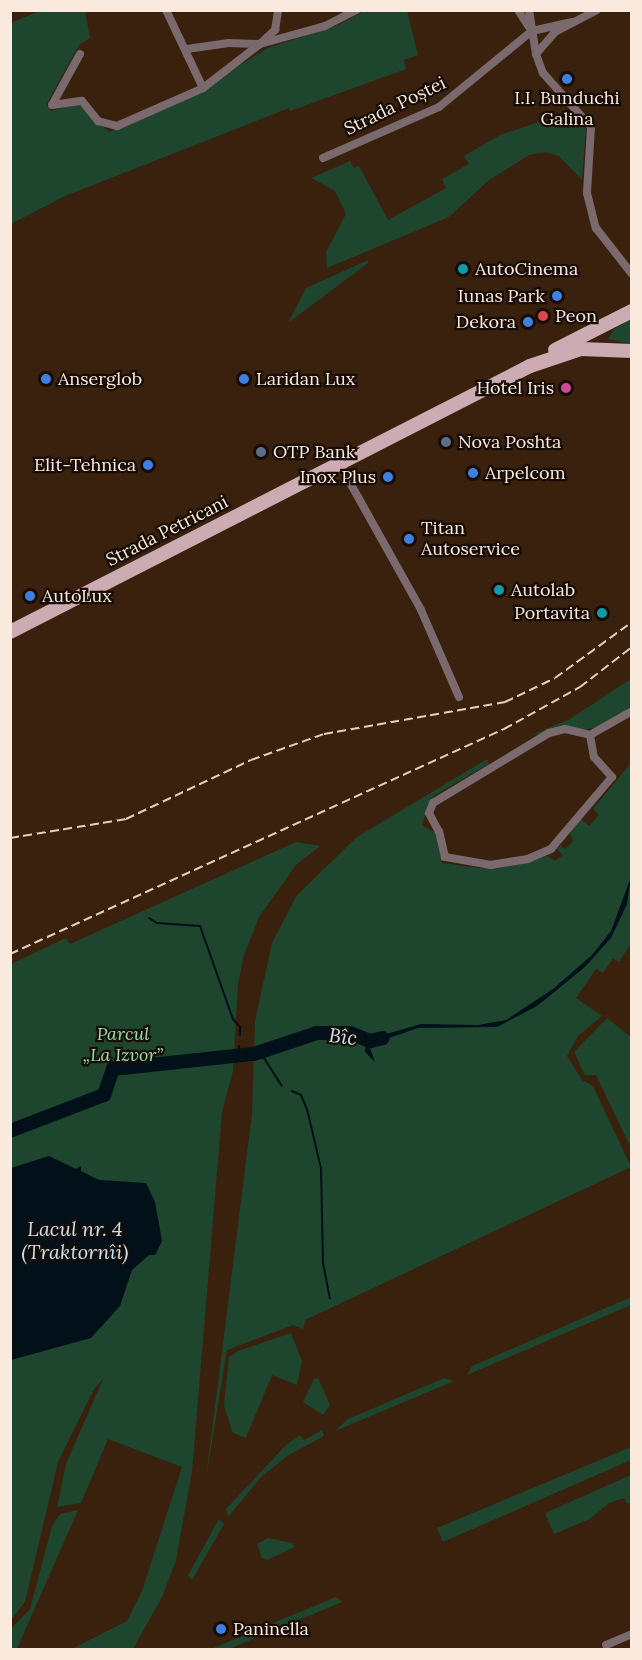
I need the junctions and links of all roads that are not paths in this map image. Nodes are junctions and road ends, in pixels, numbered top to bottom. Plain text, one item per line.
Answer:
1 (166, 10) edge
2 (278, 10) edge
3 (357, 10) edge
4 (518, 10) edge
5 (529, 10) edge
6 (597, 10) edge
7 (573, 22) junction
8 (532, 31) junction
9 (260, 44) junction
10 (187, 48) junction
11 (80, 54) dead end
12 (536, 54) junction
13 (202, 88) junction
14 (323, 158) dead end
15 (632, 274) edge
16 (632, 311) edge
17 (632, 351) edge
18 (530, 366) junction
19 (339, 463) junction
20 (10, 632) edge
21 (459, 697) dead end
22 (632, 711) edge
23 (590, 735) junction
24 (632, 1634) edge
25 (606, 1645) dead end

1 - 10 street
2 - 9 street
3 - 9 street
4 - 8 street
5 - 8 street
6 - 7 street, Strada Poștei
7 - 8 street, Strada Poștei
7 - 12 street, Strada Poștei
8 - 12 street
8 - 14 street, Strada Poștei
9 - 10 street
9 - 13 street
10 - 13 street
11 - 13 street
12 - 15 street
16 - 18 main road, Strada Petricani
17 - 18 main road, Strada Petricani
18 - 19 main road, Strada Petricani
19 - 20 main road, Strada Petricani
19 - 21 street
22 - 23 street
23 - 23 street
24 - 25 street

